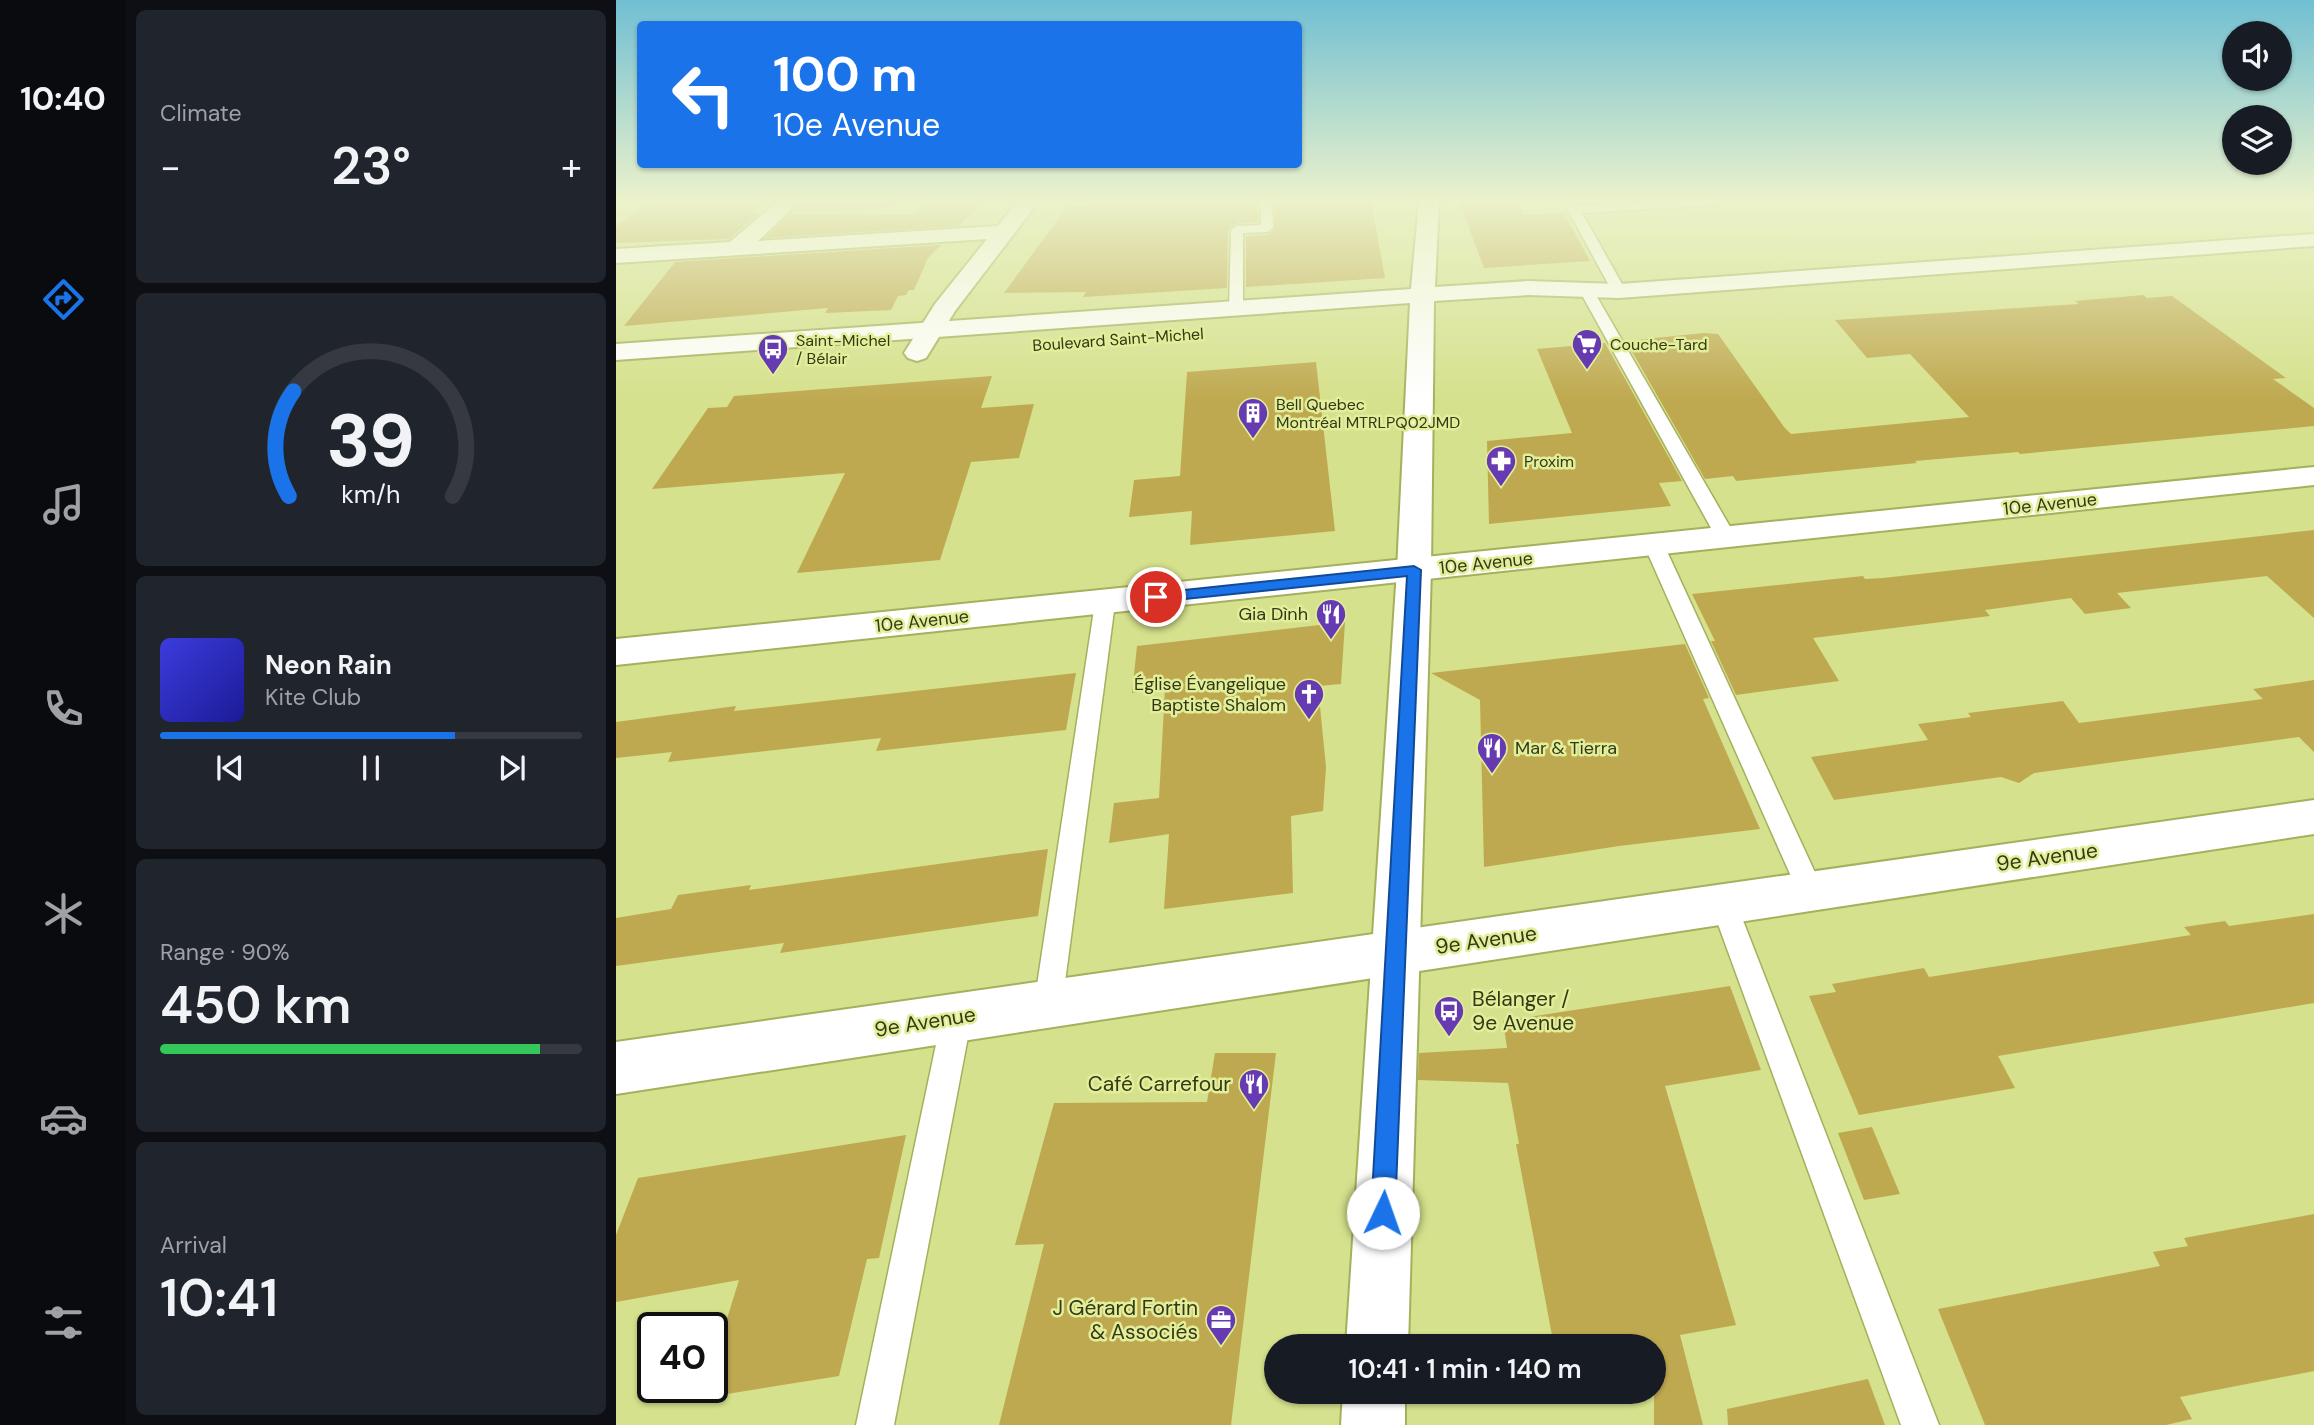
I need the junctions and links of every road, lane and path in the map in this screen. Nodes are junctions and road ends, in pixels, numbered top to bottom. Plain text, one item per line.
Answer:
1 (978, 268) edge
2 (1237, 268) edge
3 (1424, 268) edge
4 (1606, 268) edge
5 (1939, 268) edge
6 (1619, 291) junction
7 (1590, 297) junction
8 (1421, 307) junction
9 (1236, 309) junction
10 (932, 329) junction
11 (616, 352) edge
12 (917, 353) junction
13 (616, 376) edge
14 (2314, 476) edge
15 (1726, 537) junction
16 (1654, 545) junction
17 (1414, 570) junction
18 (1105, 603) junction
19 (616, 652) edge
20 (2314, 817) edge
21 (1811, 892) junction
22 (1724, 905) junction
23 (1396, 953) junction
24 (1048, 1004) junction
25 (957, 1016) junction
26 (616, 1069) edge
27 (1378, 1334) edge
28 (1374, 1404) edge
29 (875, 1425) edge
30 (1373, 1425) edge
31 (1920, 1425) edge

1 - 10 street
2 - 9 lane
3 - 8 street
4 - 6 lane
5 - 6 street, Boulevard Saint-Michel
6 - 7 street, Boulevard Saint-Michel
6 - 8 street, Boulevard Saint-Michel
7 - 8 street, Boulevard Saint-Michel
7 - 15 lane
8 - 9 street, Boulevard Saint-Michel
8 - 12 street, Boulevard Saint-Michel
8 - 17 street
9 - 10 street, Boulevard Saint-Michel
10 - 11 street, Boulevard Saint-Michel
10 - 12 street
12 - 13 street, Boulevard Saint-Michel
14 - 15 street, 10e Avenue
15 - 16 street, 10e Avenue
16 - 17 street, 10e Avenue
16 - 21 lane
17 - 18 street, 10e Avenue
17 - 23 street
18 - 19 street, 10e Avenue
18 - 24 lane
20 - 21 street, 9e Avenue
21 - 22 street, 9e Avenue
22 - 23 street, 9e Avenue
22 - 31 lane
23 - 24 street, 9e Avenue
23 - 27 street
24 - 25 street, 9e Avenue
25 - 26 street, 9e Avenue
25 - 29 lane
28 - 30 street

